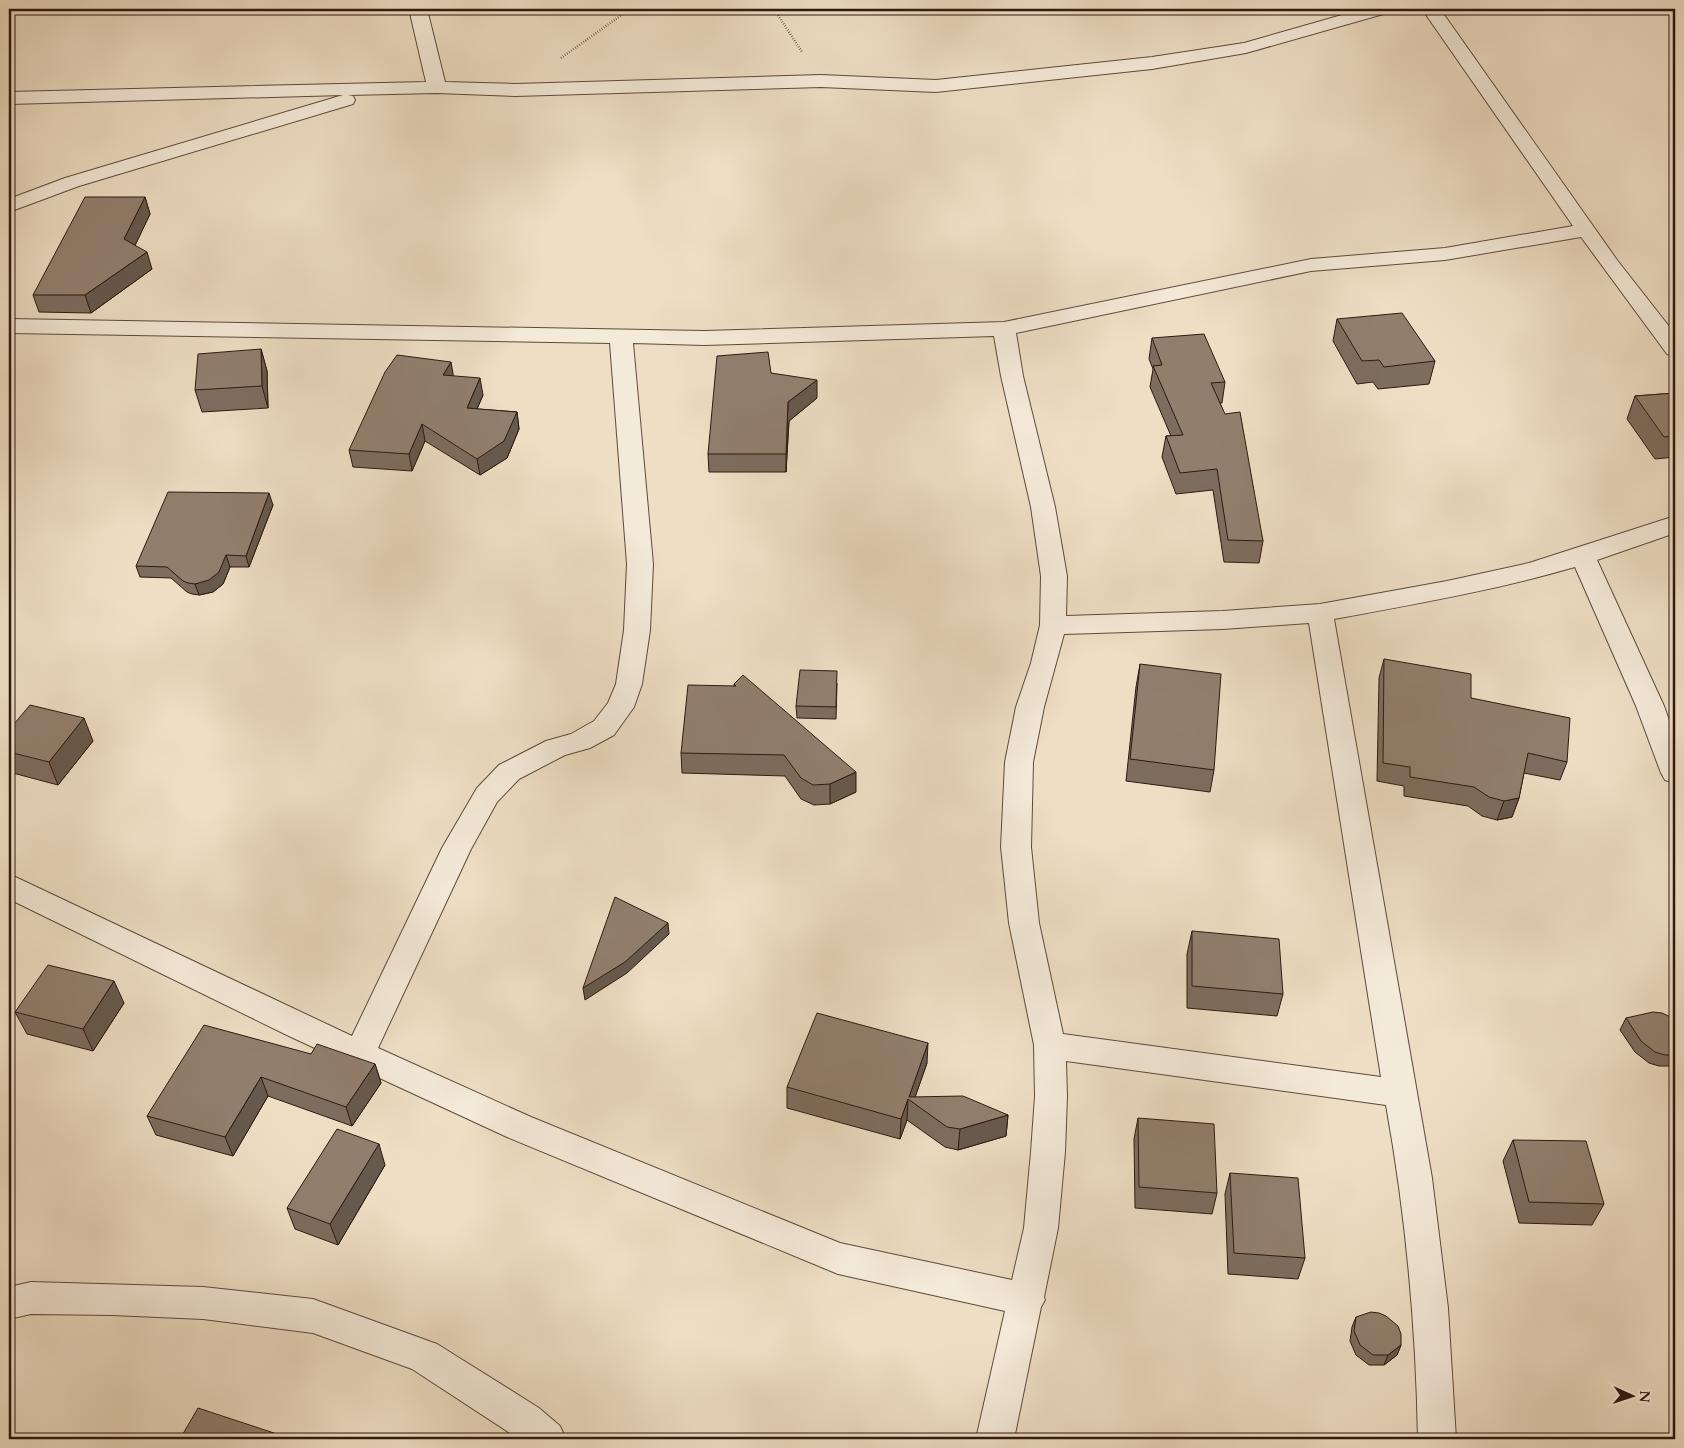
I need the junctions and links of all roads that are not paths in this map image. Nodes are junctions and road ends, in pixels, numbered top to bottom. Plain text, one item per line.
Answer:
1 (418, 9) edge
2 (1381, 9) edge
3 (1431, 9) edge
4 (437, 87) junction
5 (377, 90) junction
6 (9, 98) edge
7 (9, 206) edge
8 (1586, 230) junction
9 (9, 326) edge
10 (1004, 329) junction
11 (621, 338) junction
12 (1675, 348) edge
13 (1675, 524) edge
14 (1583, 556) junction
15 (1320, 613) junction
16 (1053, 625) junction
17 (1675, 773) edge
18 (9, 886) edge
19 (1050, 1045) junction
20 (359, 1054) junction
21 (1400, 1093) junction
22 (1027, 1300) junction
23 (9, 1303) edge
24 (547, 1439) edge
25 (995, 1439) edge
26 (1437, 1439) edge

1 - 4 street
2 - 4 street
3 - 8 street
4 - 5 street
5 - 6 street
5 - 7 street
8 - 10 street
8 - 12 street
9 - 11 street
10 - 11 street
10 - 16 street
11 - 20 street
13 - 14 street
14 - 15 street
14 - 17 street
15 - 16 street
15 - 21 street
16 - 19 street
18 - 20 street
19 - 21 street
19 - 22 street
20 - 22 street
21 - 26 street
22 - 25 street
23 - 24 street

